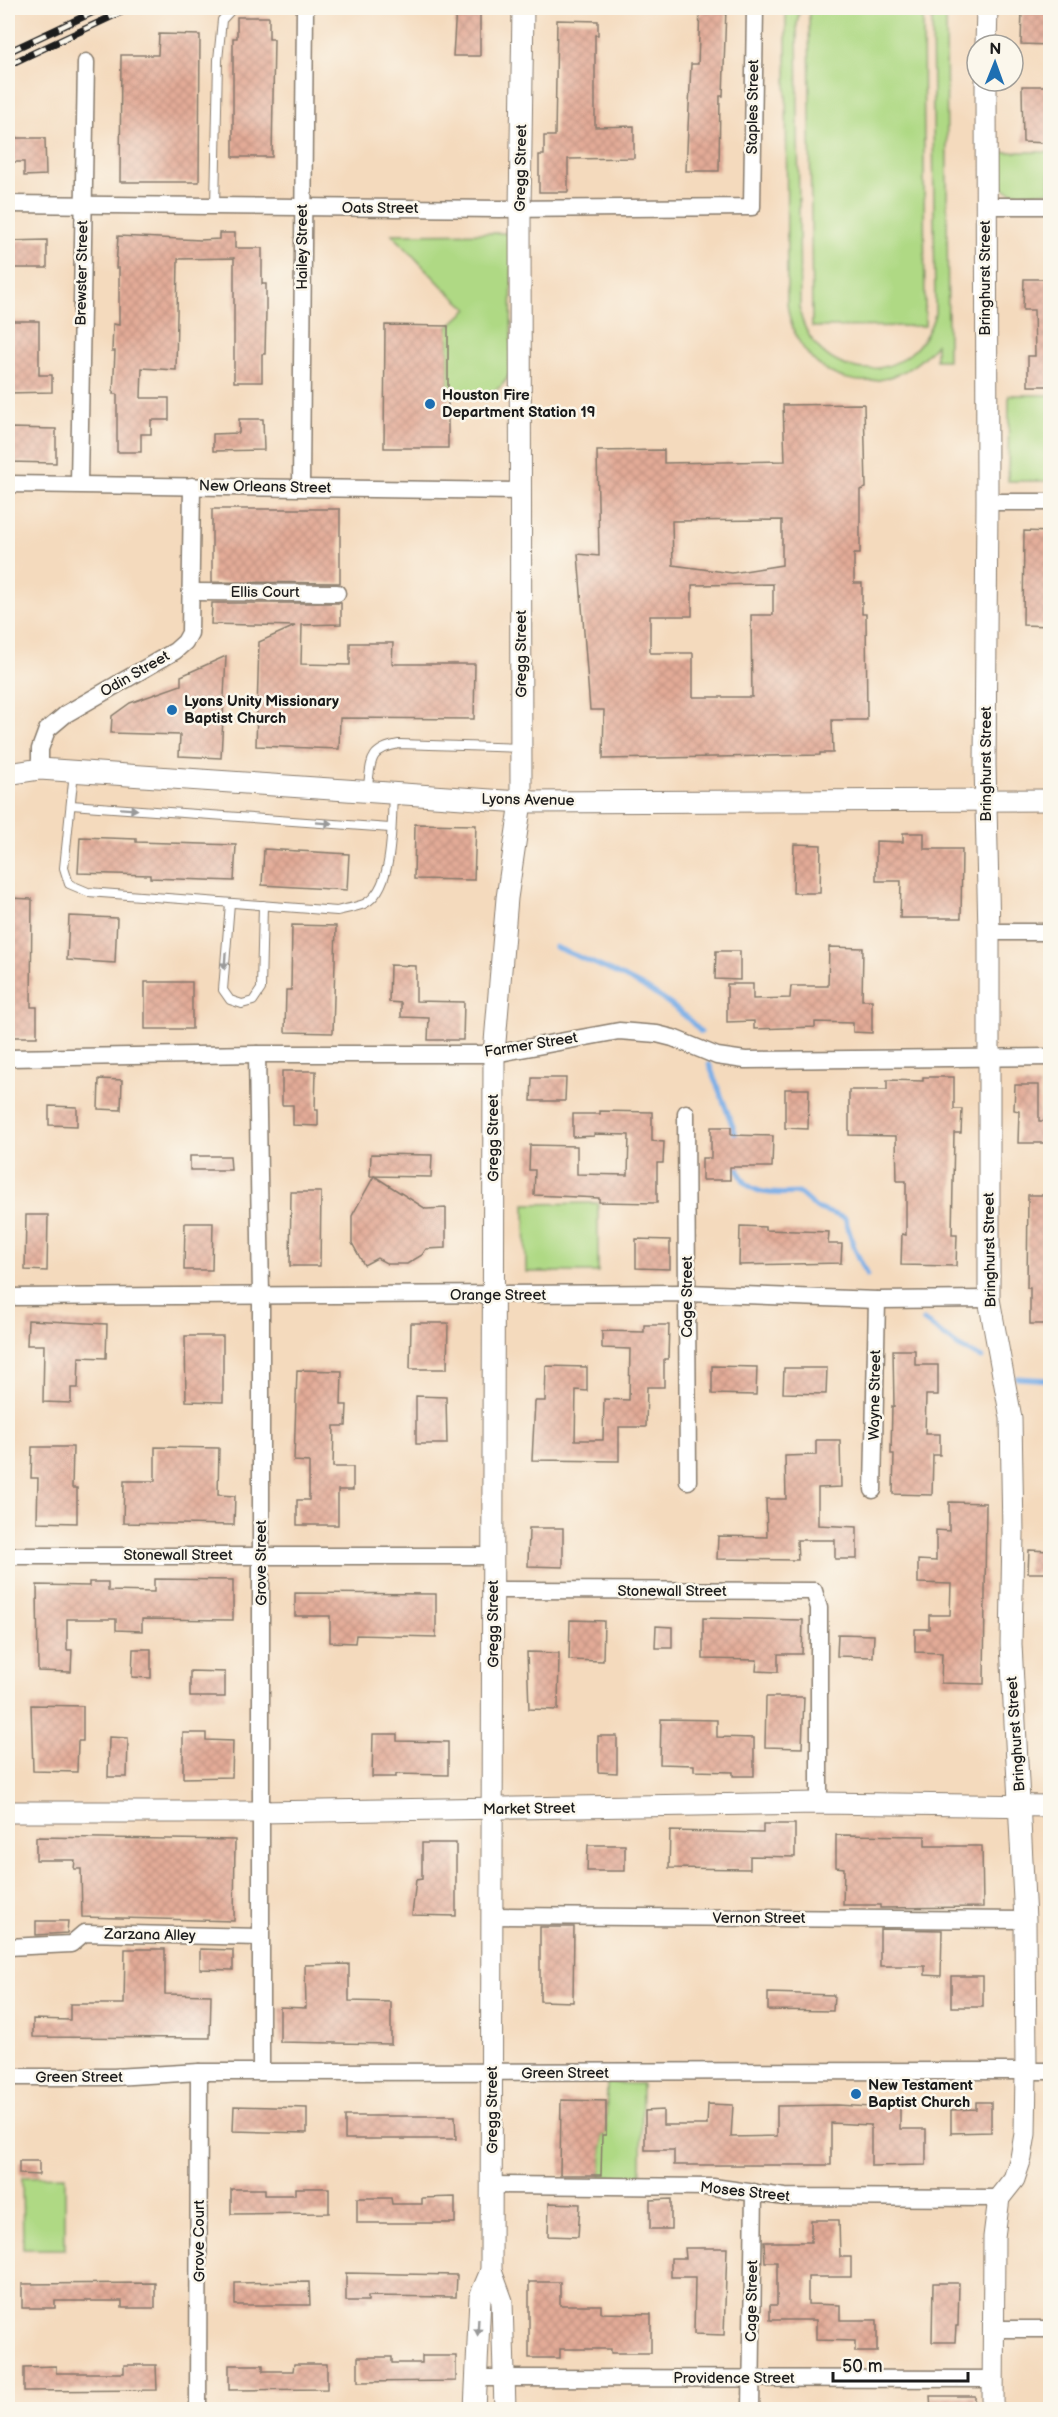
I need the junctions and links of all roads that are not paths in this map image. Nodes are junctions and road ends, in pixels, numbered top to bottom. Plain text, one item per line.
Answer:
1 (233, 8) edge
2 (302, 8) edge
3 (524, 8) edge
4 (755, 8) edge
5 (987, 8) edge
6 (986, 33) edge
7 (86, 62) dead end
8 (986, 93) edge
9 (8, 204) edge
10 (83, 205) junction
11 (1050, 206) edge
12 (215, 207) junction
13 (302, 207) junction
14 (752, 207) joint
15 (985, 207) junction
16 (520, 209) junction
17 (8, 484) edge
18 (79, 484) junction
19 (192, 486) junction
20 (301, 487) junction
21 (522, 491) junction
22 (1050, 501) edge
23 (987, 502) junction
24 (192, 592) junction
25 (337, 593) dead end
26 (521, 748) junction
27 (40, 770) junction
28 (74, 772) junction
29 (8, 774) edge
30 (367, 792) junction
31 (393, 794) junction
32 (985, 800) junction
33 (1050, 800) edge
34 (521, 802) junction
35 (71, 805) junction
36 (390, 828) junction
37 (230, 903) junction
38 (263, 905) junction
39 (989, 932) junction
40 (1050, 932) edge
41 (257, 1054) junction
42 (494, 1054) junction
43 (988, 1057) junction
44 (1050, 1057) edge
45 (8, 1058) edge
46 (686, 1113) dead end
47 (687, 1293) junction
48 (493, 1295) junction
49 (261, 1296) junction
50 (8, 1297) edge
51 (989, 1299) junction
52 (877, 1300) junction
53 (688, 1481) dead end
54 (873, 1490) dead end
55 (261, 1555) junction
56 (8, 1556) edge
57 (493, 1556) junction
58 (493, 1590) junction
59 (819, 1803) junction
60 (1021, 1806) junction
61 (1050, 1806) edge
62 (493, 1809) junction
63 (8, 1812) edge
64 (261, 1812) junction
65 (492, 1916) junction
66 (1025, 1920) junction
67 (260, 1937) junction
68 (8, 1947) edge
69 (1026, 2071) junction
70 (1050, 2071) edge
71 (199, 2072) junction
72 (261, 2072) junction
73 (492, 2073) junction
74 (8, 2077) edge
75 (492, 2185) junction
76 (754, 2192) junction
77 (999, 2198) junction
78 (491, 2271) junction
79 (993, 2329) junction
80 (1050, 2329) edge
81 (504, 2376) junction
82 (475, 2378) junction
83 (751, 2378) junction
84 (993, 2379) junction
85 (198, 2409) edge
86 (475, 2409) edge
87 (505, 2409) edge
88 (751, 2409) edge
89 (993, 2409) edge

1 - 12 lane
2 - 13 street, Hailey Street
3 - 16 street, Gregg Street
4 - 14 street, Staples Street
5 - 6 street
7 - 10 street, Brewster Street
8 - 15 street, Bringhurst Street
9 - 10 street, Oats Street
10 - 12 street, Oats Street
10 - 18 street, Brewster Street
11 - 15 street
12 - 13 street, Oats Street
13 - 16 street, Oats Street
13 - 20 street, Hailey Street
14 - 16 street, Oats Street
15 - 23 street, Bringhurst Street
16 - 21 street, Gregg Street
17 - 18 street, New Orleans Street
18 - 19 street, New Orleans Street
19 - 20 street, New Orleans Street
19 - 24 street, Odin Street
20 - 21 street, New Orleans Street
21 - 26 street, Gregg Street
22 - 23 street
23 - 32 street, Bringhurst Street
24 - 25 street, Ellis Court
24 - 27 street, Odin Street
26 - 30 lane
26 - 34 street, Gregg Street
27 - 28 street, Lyons Avenue
27 - 29 street, Lyons Avenue
28 - 30 street, Lyons Avenue
28 - 35 lane
30 - 31 street, Lyons Avenue
31 - 34 street, Lyons Avenue
31 - 36 lane
32 - 33 street, Lyons Avenue
32 - 34 street, Lyons Avenue
32 - 39 street, Bringhurst Street
34 - 42 street, Gregg Street
35 -> 36 lane
35 - 37 lane
36 - 38 lane
37 - 38 lane
37 -> 38 lane
39 - 40 street
39 - 43 street, Bringhurst Street
41 - 42 street, Farmer Street
41 - 45 street, Farmer Street
41 - 49 street, Grove Street
42 - 43 street, Farmer Street
42 - 48 street, Gregg Street
43 - 44 street, Farmer Street
43 - 51 street, Bringhurst Street
46 - 47 street, Cage Street
47 - 48 street, Orange Street
47 - 52 street, Orange Street
47 - 53 street, Cage Street
48 - 49 street, Orange Street
48 - 57 street, Gregg Street
49 - 50 street, Orange Street
49 - 55 street, Grove Street
51 - 52 street, Orange Street
51 - 60 street, Bringhurst Street
52 - 54 street, Wayne Street
55 - 56 street, Stonewall Street
55 - 57 street, Stonewall Street
55 - 64 street, Grove Street
57 - 58 street, Gregg Street
58 - 59 street, Stonewall Street
58 - 62 street, Gregg Street
59 - 60 street, Market Street
59 - 62 street, Market Street
60 - 61 street, Market Street
60 - 66 street, Bringhurst Street
62 - 64 street, Market Street
62 - 65 street, Gregg Street
63 - 64 street, Market Street
64 - 67 street, Grove Street
65 - 66 street, Vernon Street
65 - 73 street, Gregg Street
66 - 69 street, Bringhurst Street
67 - 68 street, Zarzana Alley
67 - 72 street, Grove Street
69 - 70 street, Green Street
69 - 73 street, Green Street
69 - 77 street, Bringhurst Street
71 - 72 street, Green Street
71 - 74 street, Green Street
71 - 85 street, Grove Court
72 - 73 street, Green Street
73 - 75 street, Gregg Street
75 - 76 street, Moses Street
75 - 78 street, Gregg Street
76 - 77 street, Moses Street
76 - 83 street, Cage Street
77 - 79 street, Bringhurst Street
78 - 81 street, Gregg Street
78 -> 82 street, Gregg Street
79 - 80 street
79 - 84 street, Bringhurst Street
81 - 82 street, Providence Street
81 - 83 street, Providence Street
81 - 87 street, Gregg Street
82 - 86 street, Gregg Street
83 - 84 street, Providence Street
83 - 88 street, Cage Street
84 - 89 street, Bringhurst Street

